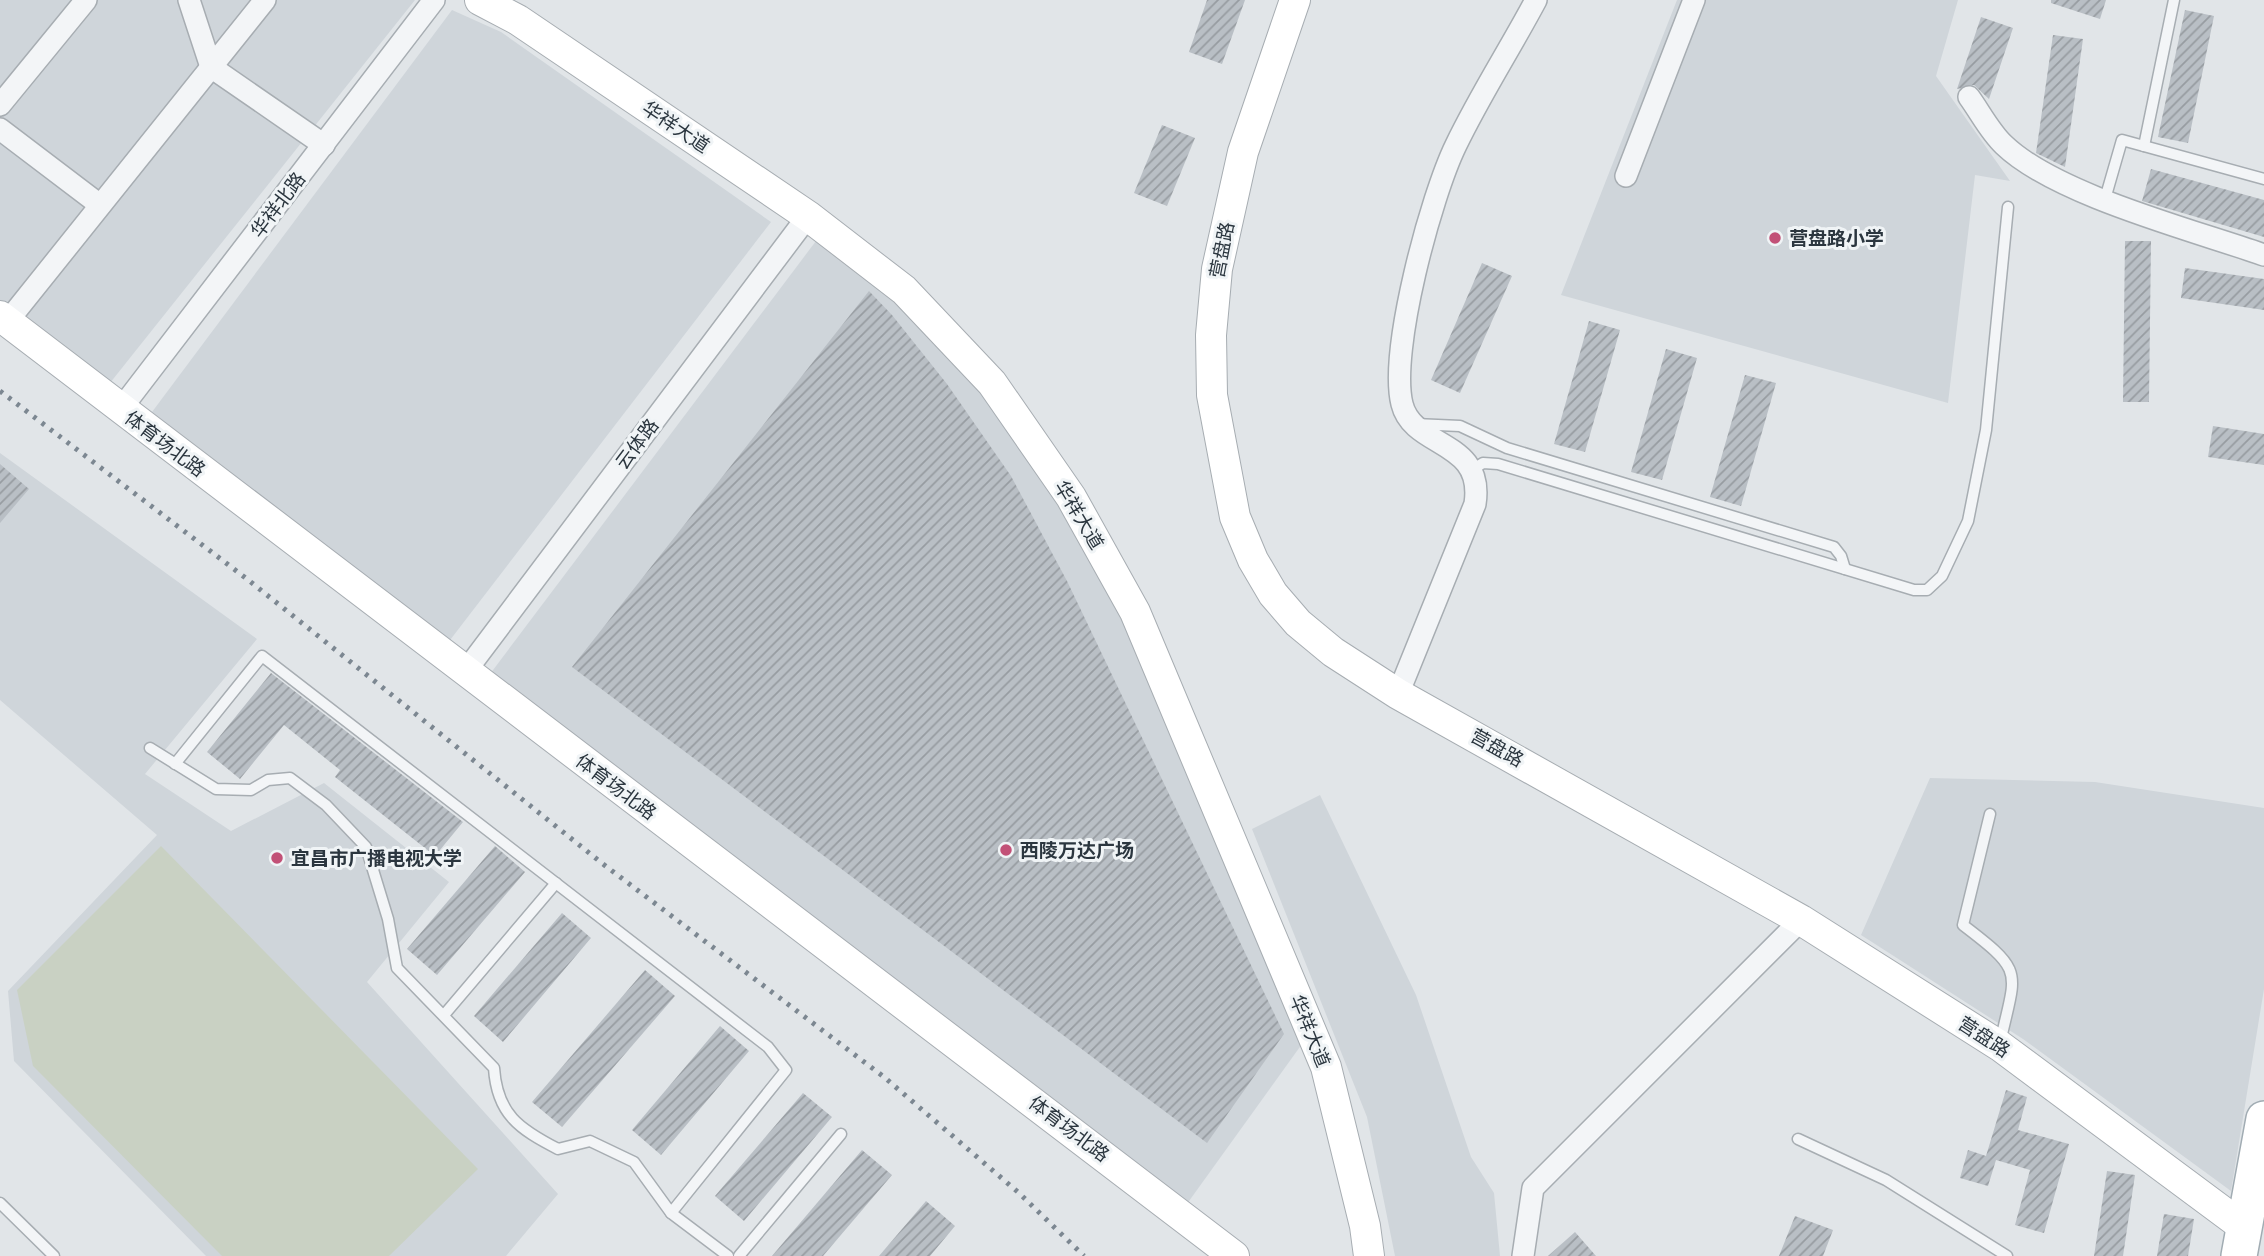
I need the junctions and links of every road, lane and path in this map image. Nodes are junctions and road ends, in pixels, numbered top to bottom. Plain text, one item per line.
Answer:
1 (86, 0) edge
2 (189, 0) edge
3 (265, 0) edge
4 (434, 0) edge
5 (481, 0) edge
6 (1295, 0) edge
7 (1536, 0) edge
8 (1694, 0) edge
9 (2174, 0) edge
10 (211, 66) junction
11 (1969, 97) dead end
12 (0, 105) edge
13 (3, 138) edge
14 (324, 145) junction
15 (2144, 146) junction
16 (1626, 176) dead end
17 (2264, 179) edge
18 (2105, 199) junction
19 (100, 205) junction
20 (2008, 207) dead end
21 (808, 216) junction
22 (2264, 255) edge
23 (2, 326) edge
24 (120, 410) junction
25 (1412, 424) junction
26 (1472, 470) junction
27 (1844, 569) junction
28 (465, 672) junction
29 (1398, 694) junction
30 (150, 748) dead end
31 (175, 764) junction
32 (1990, 814) dead end
33 (556, 883) junction
34 (1801, 920) junction
35 (444, 1015) junction
36 (2000, 1046) junction
37 (2264, 1119) edge
38 (841, 1134) dead end
39 (1798, 1139) dead end
40 (0, 1203) edge
41 (671, 1213) junction
42 (2242, 1242) edge
43 (54, 1256) edge
44 (728, 1256) edge
45 (739, 1256) edge
46 (1205, 1256) edge
47 (1234, 1256) edge
48 (1369, 1256) edge
49 (1523, 1256) edge
50 (2007, 1256) edge

1 - 12 street
2 - 10 street
3 - 10 street
4 - 14 street, 华祥北路
5 - 21 street, 华祥大道
6 - 29 street, 营盘路
7 - 25 street
8 - 16 street
9 - 15 lane
10 - 14 street
10 - 19 street
11 - 18 street
13 - 19 street
14 - 24 street, 华祥北路
15 - 17 lane
15 - 18 lane
18 - 22 street
19 - 23 street
20 - 27 lane
21 - 28 street, 云体路
21 - 48 street, 华祥大道
23 - 24 street, 体育场北路
23 - 46 street, 体育场北路
24 - 28 street, 体育场北路
25 - 26 street
25 - 27 lane
26 - 27 lane
26 - 29 street
28 - 47 street, 体育场北路
29 - 34 street, 营盘路
30 - 31 lane
31 - 33 lane
31 - 35 lane
32 - 36 lane
33 - 35 lane
33 - 41 lane
34 - 36 street, 营盘路
34 - 49 street
35 - 41 lane
36 - 42 street, 营盘路
37 - 42 main road
38 - 45 lane
39 - 50 lane
40 - 43 lane
41 - 44 lane

